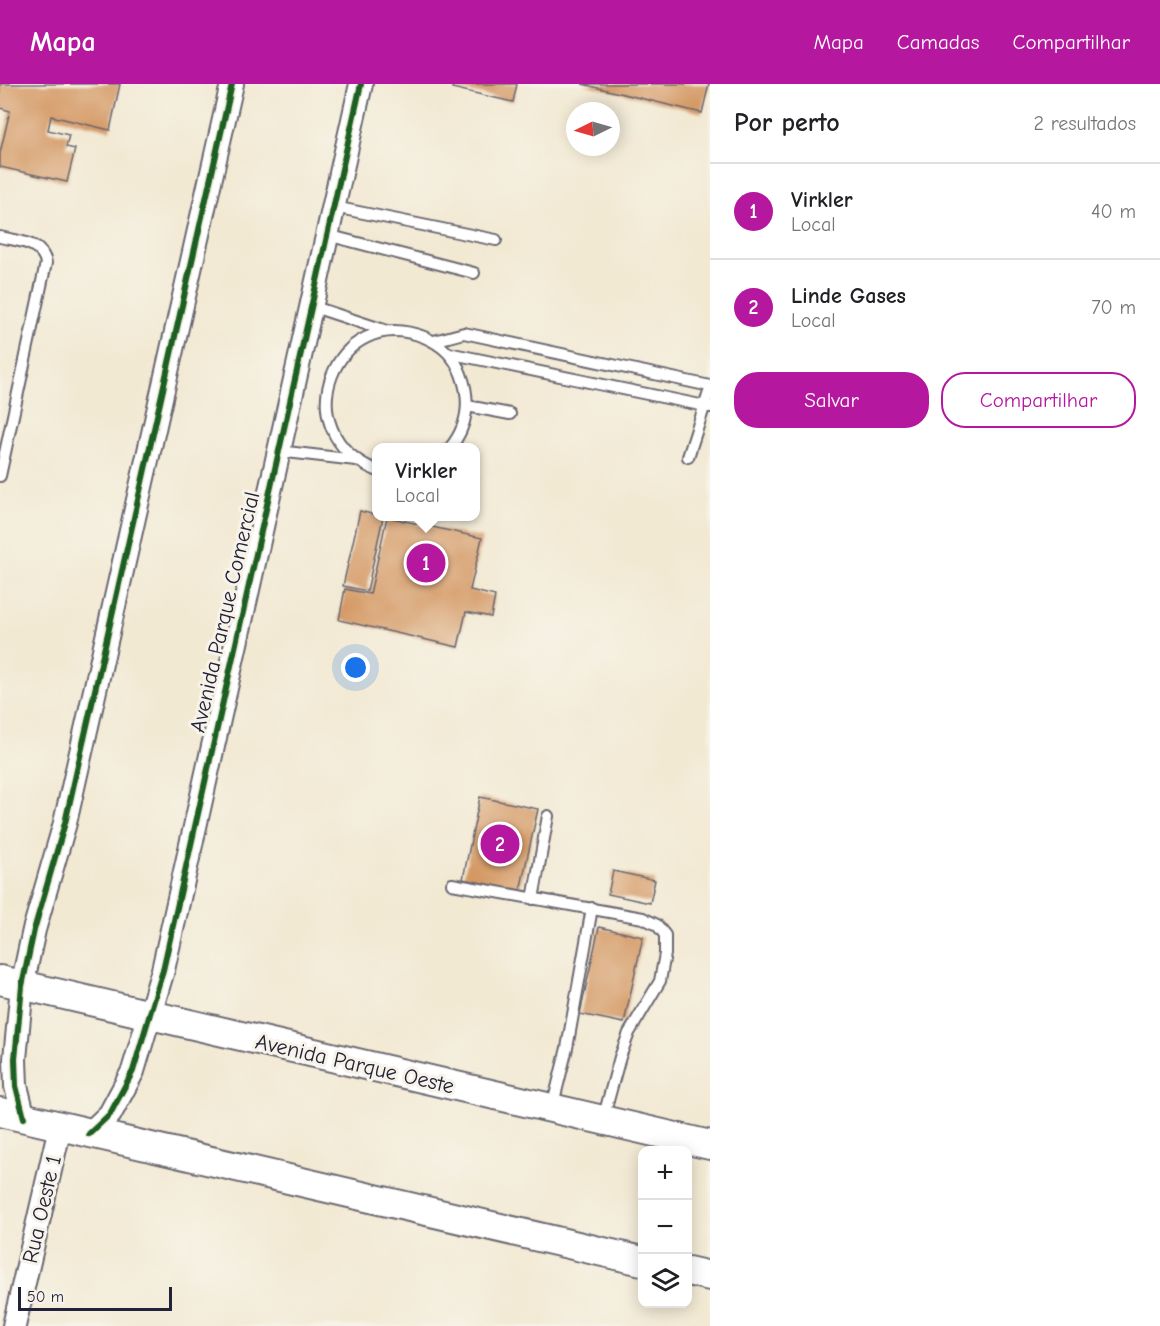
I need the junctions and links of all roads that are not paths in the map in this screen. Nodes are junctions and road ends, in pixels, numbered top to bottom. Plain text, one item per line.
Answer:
1 (232, 84) edge
2 (361, 84) edge
3 (334, 207) junction
4 (327, 235) junction
5 (0, 237) edge
6 (496, 240) dead end
7 (474, 273) dead end
8 (311, 306) junction
9 (387, 331) junction
10 (434, 341) junction
11 (448, 353) junction
12 (710, 387) edge
13 (467, 406) junction
14 (707, 406) edge
15 (510, 414) dead end
16 (453, 443) edge
17 (278, 451) junction
18 (688, 457) dead end
19 (356, 460) junction
20 (372, 468) edge
21 (0, 476) edge
22 (548, 816) dead end
23 (452, 884) dead end
24 (533, 899) junction
25 (592, 908) junction
26 (11, 983) edge
27 (150, 1015) junction
28 (552, 1109) junction
29 (12, 1115) edge
30 (603, 1119) junction
31 (60, 1127) junction
32 (89, 1134) junction
33 (710, 1145) edge
34 (638, 1260) edge
35 (692, 1272) edge
36 (710, 1276) edge
37 (14, 1326) edge

1 - 26 street
2 - 3 street, Avenida Parque Comercial
3 - 4 street, Avenida Parque Comercial
3 - 6 lane
4 - 7 lane
4 - 8 street, Avenida Parque Comercial
5 - 21 lane
8 - 9 lane
8 - 17 street, Avenida Parque Comercial
9 - 10 lane
9 - 19 lane
10 - 11 lane
10 - 12 lane
11 - 13 lane
11 - 14 lane
12 - 14 lane
13 - 15 lane
13 - 16 lane
14 - 18 lane
17 - 19 lane
17 - 27 street, Avenida Parque Comercial
19 - 20 lane
22 - 24 lane
23 - 24 lane
24 - 25 lane
25 - 28 lane
25 - 30 lane
26 - 27 street, Avenida Parque Oeste
26 - 29 street
27 - 28 street, Avenida Parque Oeste
27 - 32 street, Avenida Parque Comercial
28 - 30 street, Avenida Parque Oeste
29 - 31 street
30 - 33 street, Avenida Parque Oeste
31 - 32 street
31 - 37 street, Rua Oeste 1
32 - 34 street
35 - 36 street

